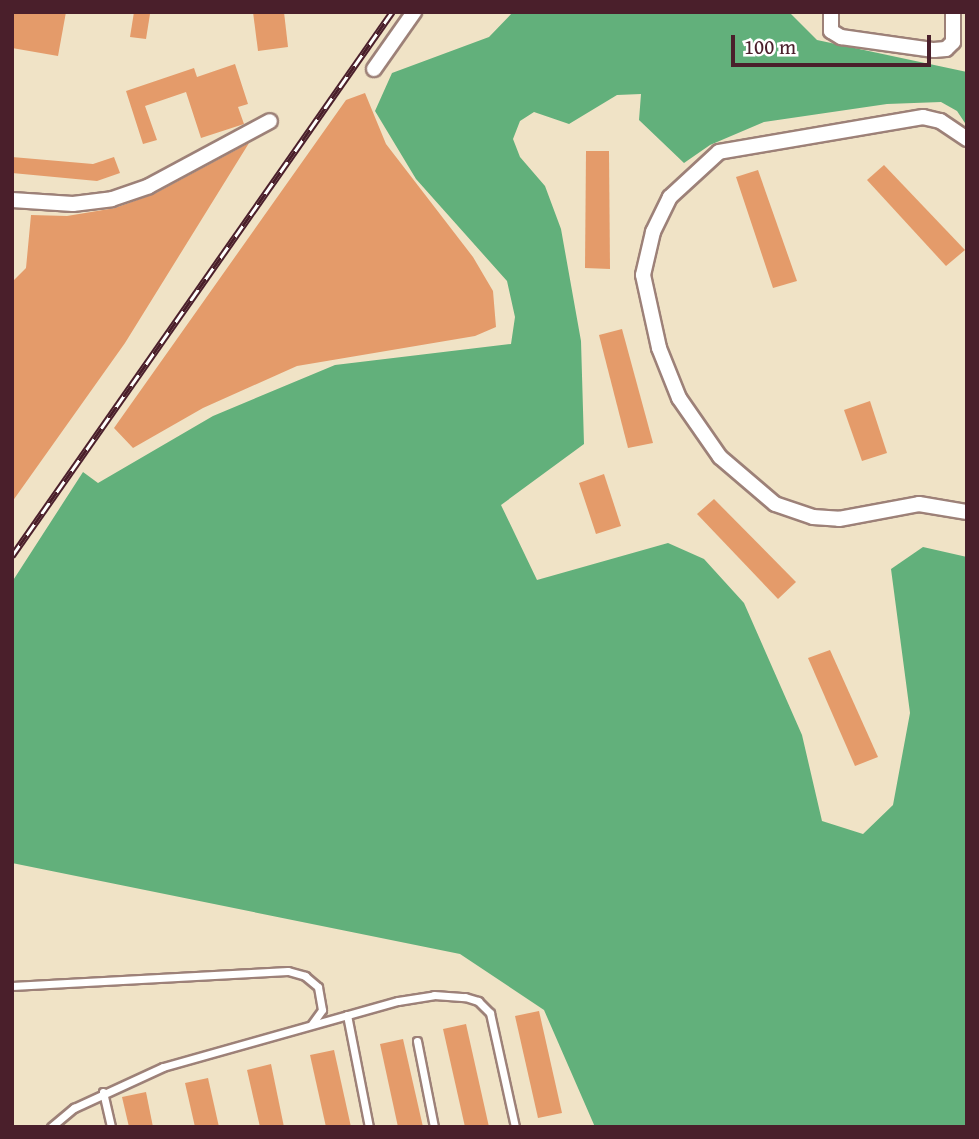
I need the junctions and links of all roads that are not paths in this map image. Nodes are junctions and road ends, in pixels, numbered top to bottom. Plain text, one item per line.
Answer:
1 (414, 12) edge
2 (831, 12) edge
3 (953, 12) edge
4 (374, 69) dead end
5 (270, 121) dead end
6 (967, 139) edge
7 (12, 200) edge
8 (967, 512) edge
9 (12, 986) edge
10 (347, 1015) junction
11 (311, 1025) junction
12 (417, 1041) dead end
13 (103, 1092) junction
14 (51, 1127) edge
15 (111, 1127) edge
16 (369, 1127) edge
17 (434, 1127) edge
18 (515, 1127) edge

1 - 4 street
2 - 3 street
5 - 7 street
6 - 8 street
9 - 11 lane
10 - 11 lane
10 - 16 lane
10 - 18 lane
11 - 13 lane
12 - 17 lane
13 - 14 lane
13 - 15 lane

